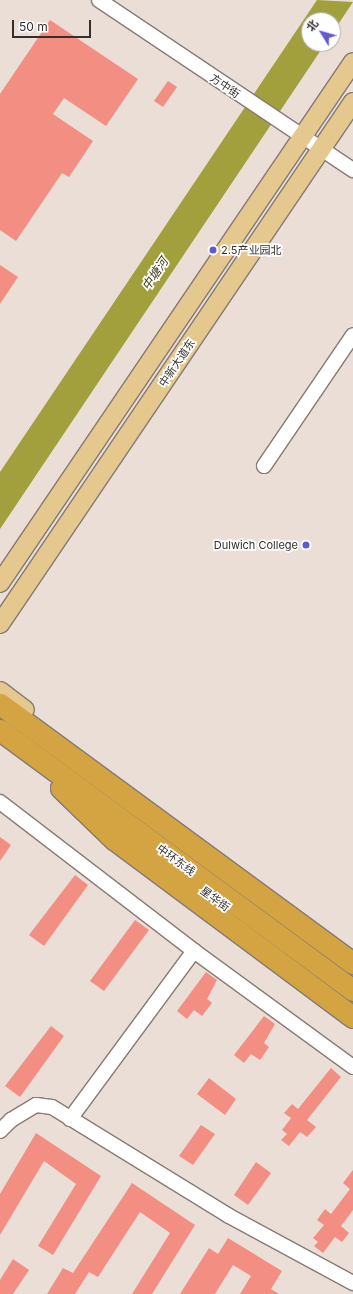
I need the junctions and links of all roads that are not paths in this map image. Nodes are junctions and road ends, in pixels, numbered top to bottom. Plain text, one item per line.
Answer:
1 (99, 0) edge
2 (353, 62) edge
3 (353, 102) edge
4 (302, 138) junction
5 (322, 149) junction
6 (353, 170) edge
7 (353, 335) edge
8 (264, 466) dead end
9 (0, 583) edge
10 (0, 624) edge
11 (0, 691) edge
12 (0, 704) edge
13 (0, 730) edge
14 (0, 740) edge
15 (51, 778) junction
16 (0, 802) edge
17 (194, 951) junction
18 (353, 951) edge
19 (353, 963) edge
20 (353, 990) edge
21 (353, 1002) edge
22 (353, 1017) edge
23 (353, 1067) edge
24 (70, 1119) junction
25 (0, 1131) edge
26 (353, 1283) edge

1 - 4 street, 方中街
2 - 4 main road
3 - 5 main road, 中新大道东
4 - 5 street, 方中街
4 - 9 main road
5 - 6 street, 方中街
5 - 10 main road, 中新大道东
7 - 8 street
11 - 18 main road
12 - 19 highway, 中环东线
13 - 20 highway, 中环东线
14 - 15 main road, 星华街
15 - 21 main road, 星华街
15 - 22 highway
16 - 17 street
17 - 23 street
17 - 24 street
24 - 25 street
24 - 26 street

